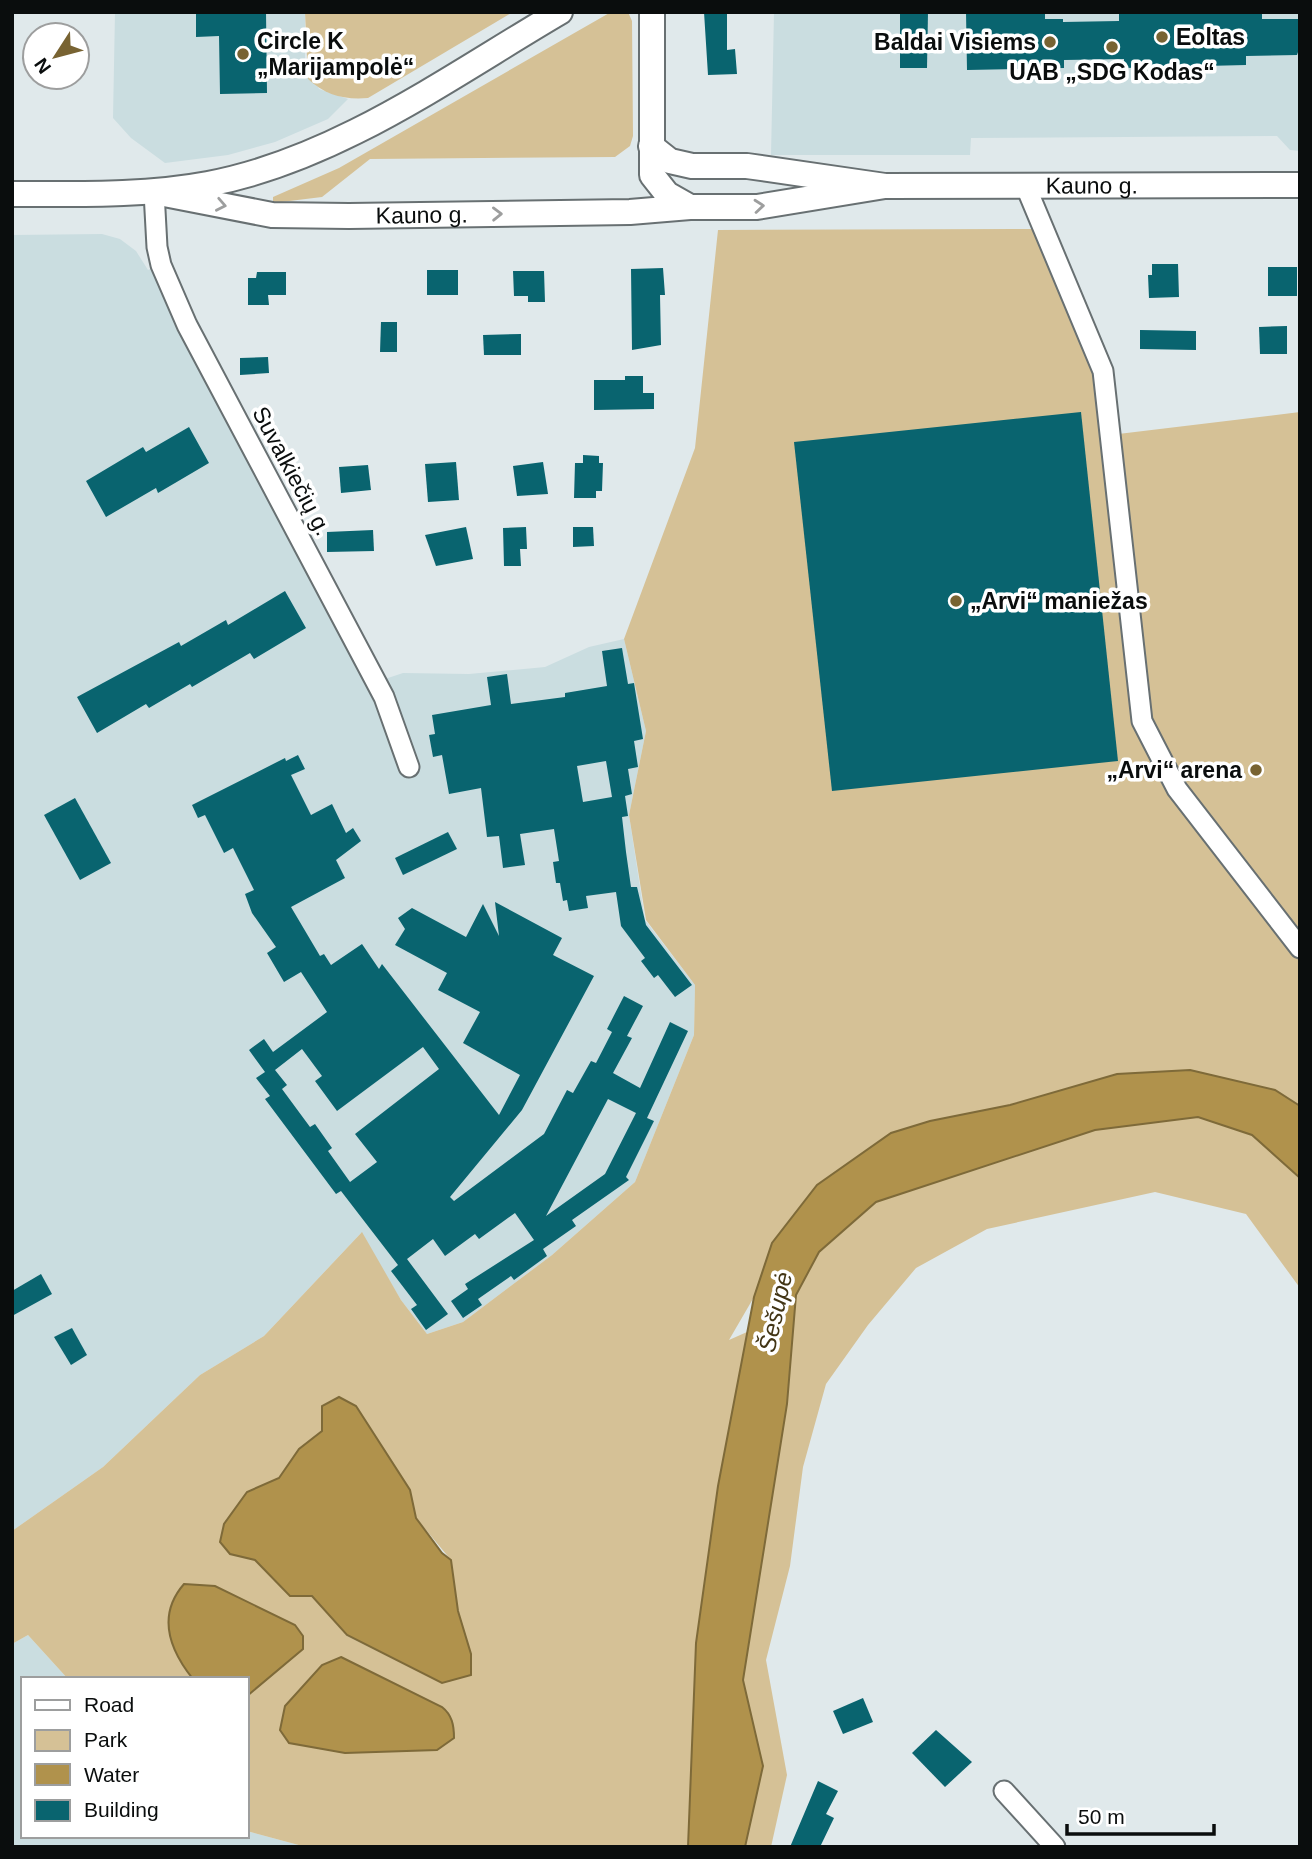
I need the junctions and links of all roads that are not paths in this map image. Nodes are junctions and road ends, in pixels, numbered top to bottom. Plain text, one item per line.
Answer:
1 (560, 12) edge
2 (652, 12) edge
3 (651, 146) junction
4 (1300, 185) edge
5 (885, 186) junction
6 (1026, 187) junction
7 (154, 192) junction
8 (12, 194) edge
9 (691, 207) junction
10 (409, 767) dead end
11 (1300, 948) edge
12 (1004, 1791) dead end
13 (1055, 1847) edge

1 - 7 main road, Kauno g.
2 - 3 main road
3 - 5 main road, Kauno g.
3 - 9 main road
4 - 6 main road, Kauno g.
5 - 6 main road, Kauno g.
9 -> 5 main road, Kauno g.
6 - 11 street
7 - 8 main road, Kauno g.
7 -> 9 main road, Kauno g.
7 - 10 street, Suvalkiečių g.
12 - 13 street

